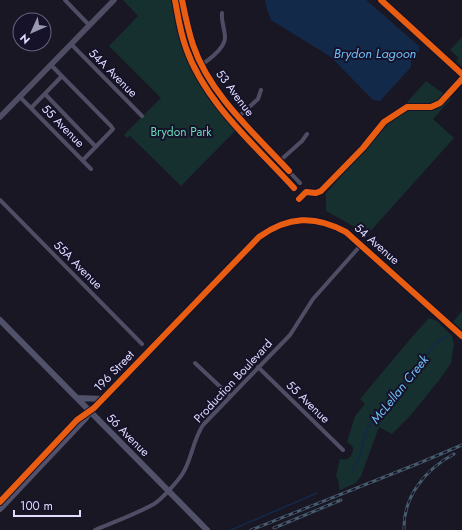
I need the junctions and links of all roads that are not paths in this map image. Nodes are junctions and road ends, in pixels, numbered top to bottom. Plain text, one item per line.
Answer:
1 (65, 0) edge
2 (114, 0) edge
3 (175, 0) edge
4 (182, 0) edge
5 (222, 13) dead end
6 (89, 25) junction
7 (71, 44) junction
8 (51, 65) junction
9 (202, 65) junction
10 (195, 69) junction
11 (62, 76) junction
12 (261, 90) dead end
13 (45, 94) junction
14 (20, 97) junction
15 (31, 108) junction
16 (142, 116) dead end
17 (0, 117) edge
18 (239, 117) junction
19 (233, 122) junction
20 (307, 134) dead end
21 (96, 147) junction
22 (83, 160) junction
23 (279, 161) junction
24 (276, 168) junction
25 (91, 169) dead end
26 (300, 183) dead end
27 (294, 188) dead end
28 (0, 200) edge
29 (361, 245) junction
30 (242, 253) joint
31 (0, 320) edge
32 (462, 336) edge
33 (142, 344) dead end
34 (195, 364) dead end
35 (258, 367) junction
36 (230, 396) junction
37 (77, 398) junction
38 (103, 399) junction
39 (90, 412) junction
40 (343, 450) dead end
41 (168, 490) junction
42 (0, 502) edge
43 (0, 509) edge
44 (95, 530) edge
45 (207, 530) edge

1 - 6 street
2 - 6 street
3 - 10 street, 53 Avenue
4 - 9 street, 53 Avenue
5 - 9 street
6 - 7 street
7 - 8 street
7 - 16 street, 54A Avenue
8 - 11 street
8 - 14 street
9 - 10 street
9 - 18 street, 53 Avenue
10 - 19 street, 53 Avenue
11 - 13 street
11 - 21 street
12 - 18 street
13 - 15 street
13 - 21 street
14 - 15 street, 55 Avenue
14 - 17 street
15 - 22 street, 55 Avenue
18 - 19 street
18 - 23 street, 53 Avenue
19 - 24 street, 53 Avenue
20 - 23 street
21 - 22 street
22 - 25 street, 55 Avenue
23 - 24 street
23 - 26 street, 53 Avenue
24 - 27 street, 53 Avenue
28 - 33 street, 55A Avenue
29 - 30 street, 54 Avenue
29 - 32 street, 54 Avenue
29 - 35 street, Production Boulevard
30 - 38 street, 196 Street
31 - 37 main road, 56 Avenue
34 - 36 street
35 - 36 street, Production Boulevard
35 - 40 street, 55 Avenue
36 - 41 street, Production Boulevard
37 - 38 main road
37 - 39 main road, 56 Avenue
38 - 39 street, 196 Street
39 - 41 main road, 56 Avenue
39 - 42 main road, 196 Street
39 - 43 main road, 196 Street
41 - 44 street, Production Boulevard
41 - 45 main road, 56 Avenue

